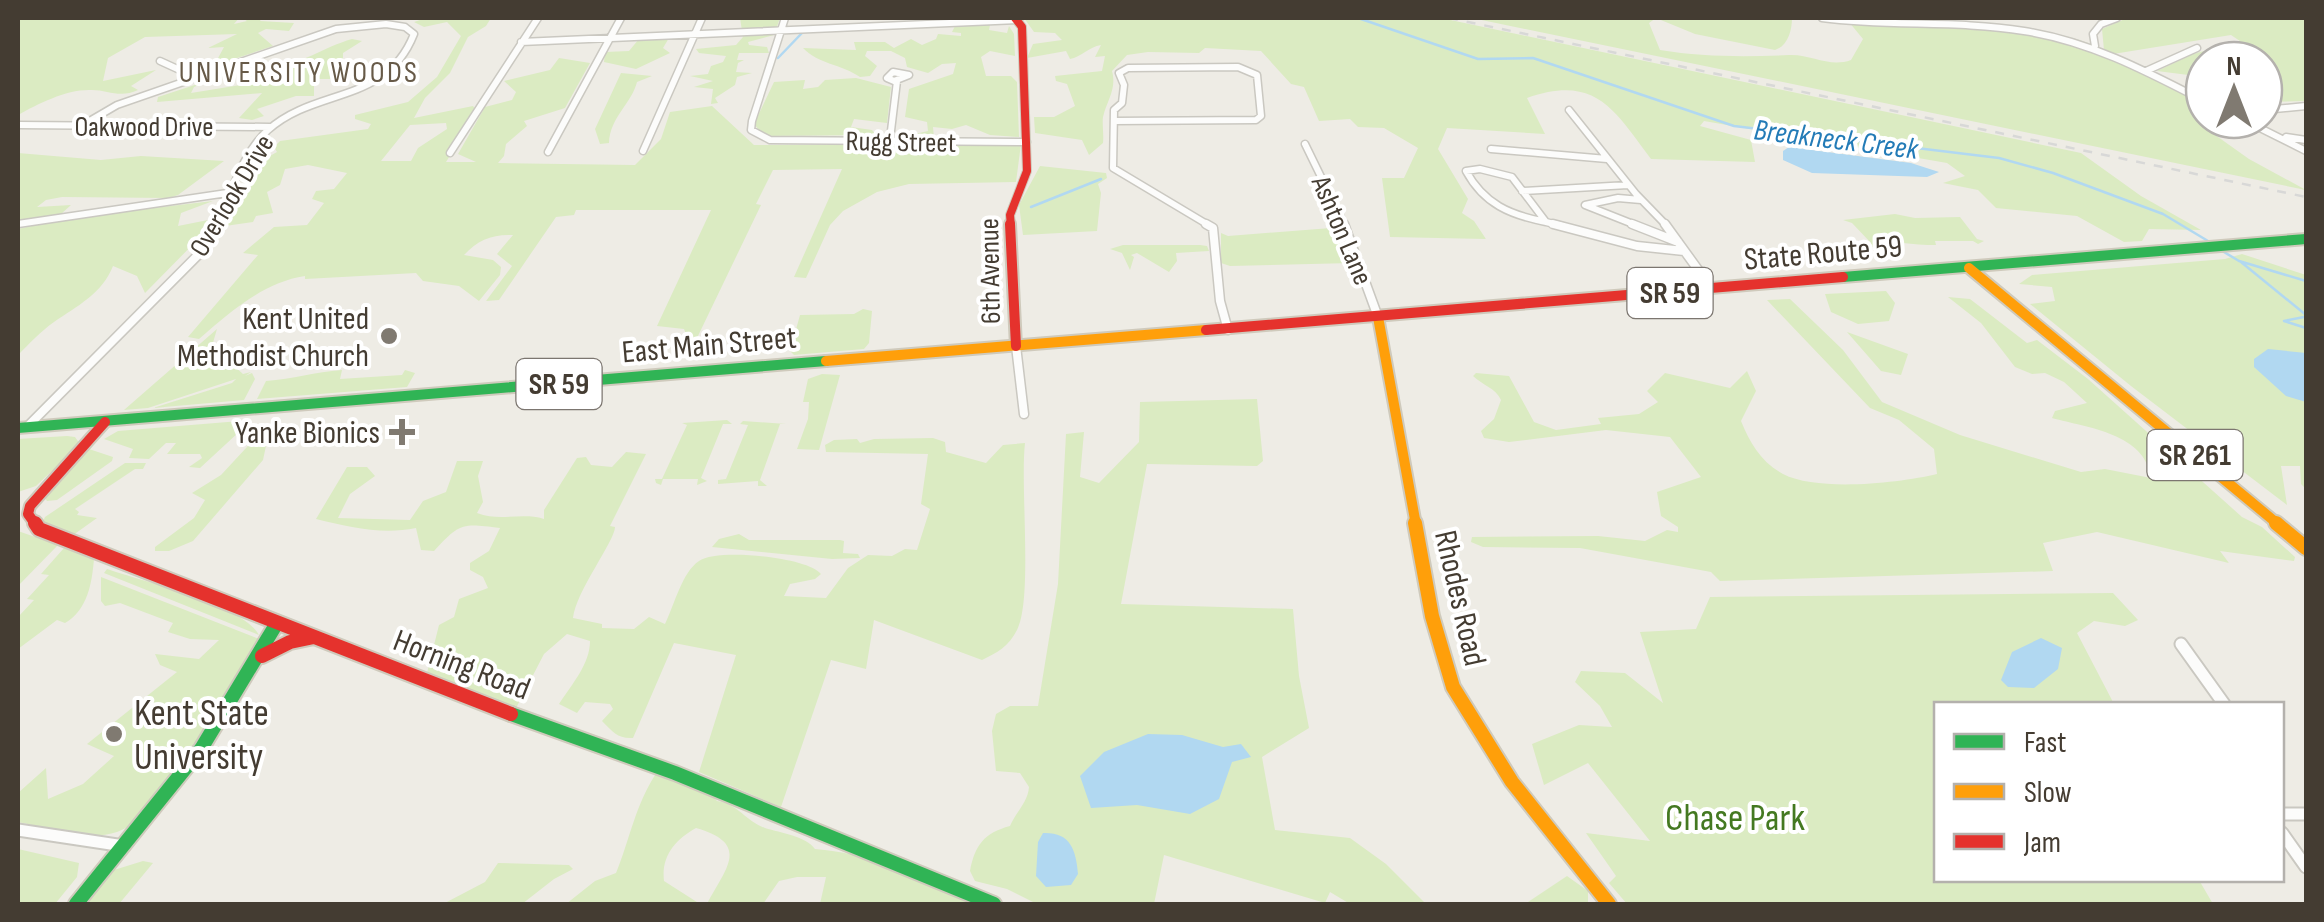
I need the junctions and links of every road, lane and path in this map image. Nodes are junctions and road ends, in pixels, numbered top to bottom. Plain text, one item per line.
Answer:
1 (538, 18) edge
2 (620, 18) edge
3 (702, 18) edge
4 (785, 18) edge
5 (1822, 18) edge
6 (1881, 18) edge
7 (2116, 18) edge
8 (1017, 19) edge
9 (1871, 26) junction
10 (782, 32) junction
11 (694, 35) junction
12 (610, 38) junction
13 (522, 42) junction
14 (2095, 46) junction
15 (2184, 54) edge
16 (160, 60) dead end
17 (2146, 71) junction
18 (195, 77) junction
19 (897, 81) dead end
20 (2184, 90) edge
21 (1570, 110) dead end
22 (1114, 122) junction
23 (18, 126) edge
24 (81, 126) junction
25 (270, 128) junction
26 (890, 139) junction
27 (1027, 142) junction
28 (1305, 144) dead end
29 (1491, 149) dead end
30 (643, 151) dead end
31 (548, 152) dead end
32 (450, 153) dead end
33 (1607, 158) junction
34 (1628, 185) junction
35 (1522, 191) junction
36 (234, 192) junction
37 (1641, 200) junction
38 (1546, 222) junction
39 (18, 224) edge
40 (2306, 239) edge
41 (1678, 242) junction
42 (1684, 251) junction
43 (1969, 268) junction
44 (1712, 289) junction
45 (1378, 317) junction
46 (1228, 330) junction
47 (1165, 335) joint
48 (1016, 346) junction
49 (1024, 414) dead end
50 (105, 422) junction
51 (22, 428) edge
52 (23, 516) edge
53 (2306, 548) edge
54 (277, 622) junction
55 (314, 637) junction
56 (2181, 644) dead end
57 (255, 662) junction
58 (2223, 702) edge
59 (18, 830) edge
60 (2284, 836) edge
61 (124, 846) junction
62 (2306, 867) edge
63 (76, 904) edge
64 (994, 904) edge
65 (1609, 904) edge

1 - 13 street
2 - 12 street
3 - 11 street
4 - 10 street
5 - 9 street
6 - 9 street
7 - 14 street
8 - 10 street
8 - 27 street, 6th Avenue
9 - 14 street
10 - 11 street
10 - 26 street, Rugg Street
11 - 12 street
11 - 30 street
12 - 13 street
12 - 31 street
13 - 32 street
14 - 17 street
15 - 17 street
16 - 18 street
17 - 20 street
18 - 24 street, Overlook Drive
18 - 25 street, Overlook Drive
19 - 26 street
21 - 33 street
22 - 22 street
22 - 46 street
23 - 24 street, Oakwood Drive
24 - 25 street, Oakwood Drive
25 - 36 street, Overlook Drive
26 - 27 street, Rugg Street
27 - 48 street, 6th Avenue
28 - 45 street, Ashton Lane
29 - 33 street
33 - 34 street
34 - 35 street
34 - 37 street
35 - 38 street
35 - 38 street
36 - 39 street
36 - 51 street, Overlook Drive
37 - 41 street
37 - 41 street
38 - 42 street
40 - 43 street, State Route 59 / SR 59
41 - 42 street
42 - 44 street
43 - 44 street, State Route 59 / SR 59
43 - 53 street, SR 261
44 - 45 street, State Route 59 / SR 59
45 - 46 street, State Route 59 / SR 59
45 - 65 street, Rhodes Road
46 - 47 street, State Route 59 / SR 59
47 - 48 street, East Main Street / SR 59
48 - 49 street
48 - 50 street, East Main Street / SR 59
50 - 51 street, East Main Street / SR 59
50 - 52 street, Horning Road
52 - 54 street, Horning Road
54 - 55 street, Horning Road
54 - 57 street
55 - 57 street
55 - 64 street, Horning Road
56 - 58 street
57 - 61 street
59 - 61 street
60 - 62 street
61 - 63 street

